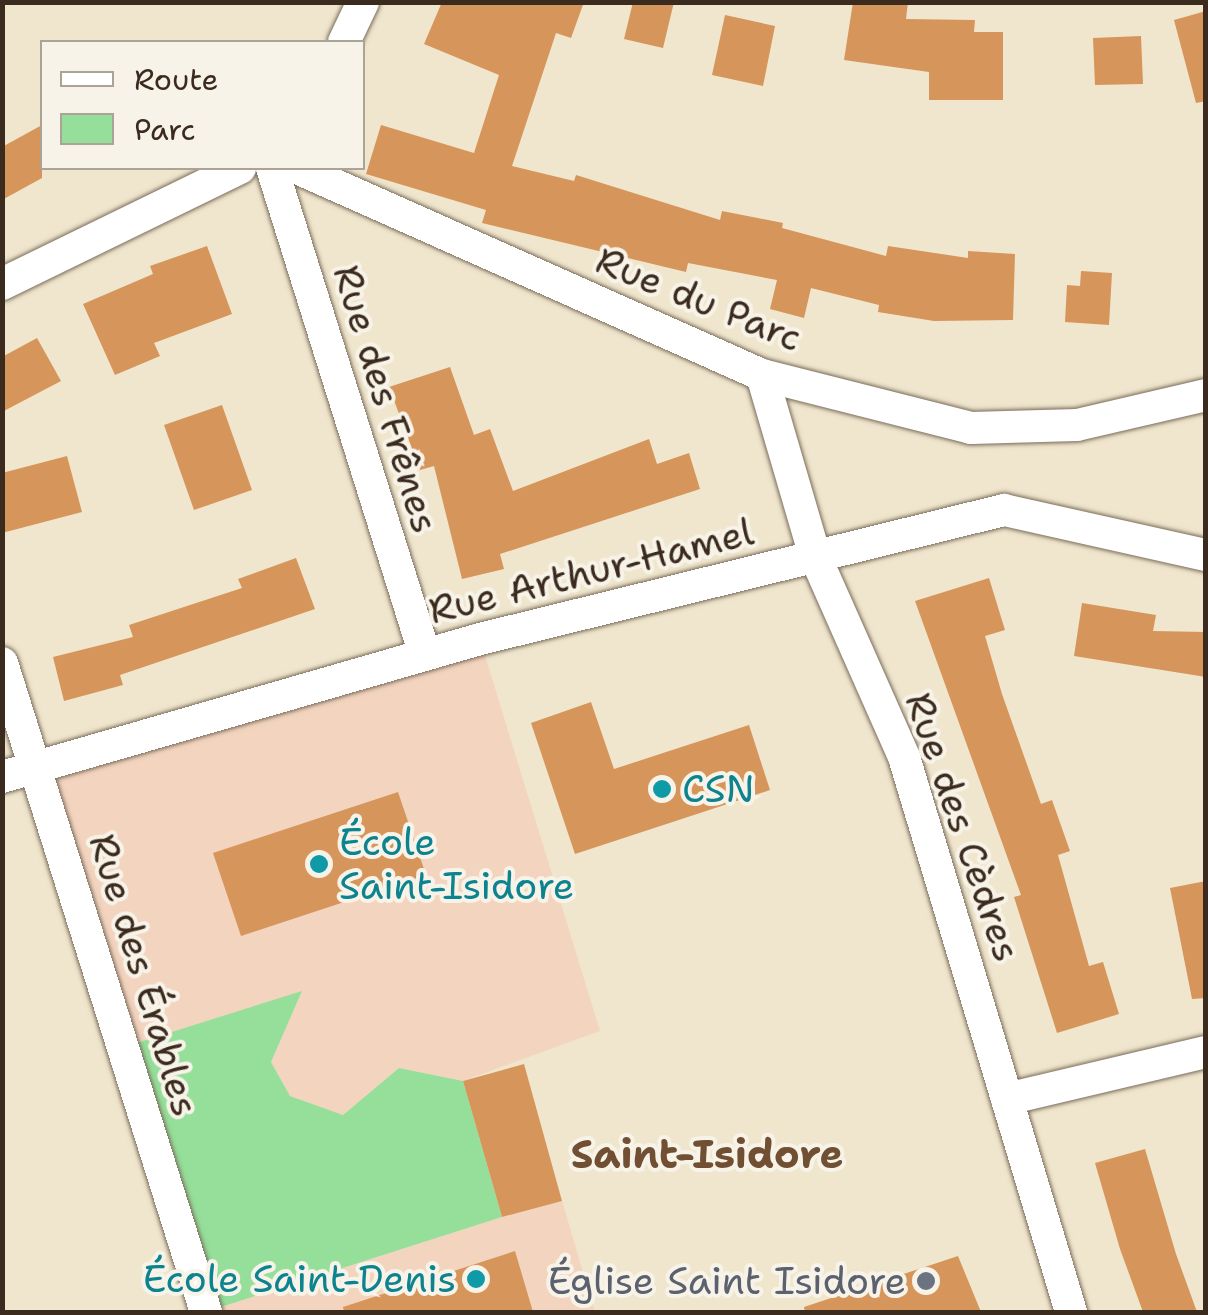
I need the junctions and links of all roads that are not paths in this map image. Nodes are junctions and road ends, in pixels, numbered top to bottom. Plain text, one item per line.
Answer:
1 (363, 2) edge
2 (345, 40) edge
3 (236, 170) edge
4 (273, 170) edge
5 (303, 170) edge
6 (2, 284) edge
7 (762, 374) junction
8 (1206, 394) edge
9 (1206, 555) edge
10 (815, 556) junction
11 (424, 655) junction
12 (2, 663) edge
13 (37, 764) junction
14 (2, 778) edge
15 (1206, 1052) edge
16 (1007, 1099) junction
17 (206, 1312) edge
18 (1070, 1312) edge

1 - 2 street
3 - 6 street
4 - 11 street, Rue des Frênes
5 - 7 street, Rue du Parc
7 - 8 street, Rue du Parc
7 - 10 street, Rue des Cèdres
9 - 10 street, Rue Arthur-Hamel
10 - 11 street, Rue Arthur-Hamel
10 - 16 street, Rue des Cèdres
11 - 13 street, Rue Arthur-Hamel
12 - 13 street, Rue des Érables
13 - 14 street, Rue Arthur-Hamel
13 - 17 street, Rue des Érables
15 - 16 street
16 - 18 street, Rue des Cèdres

